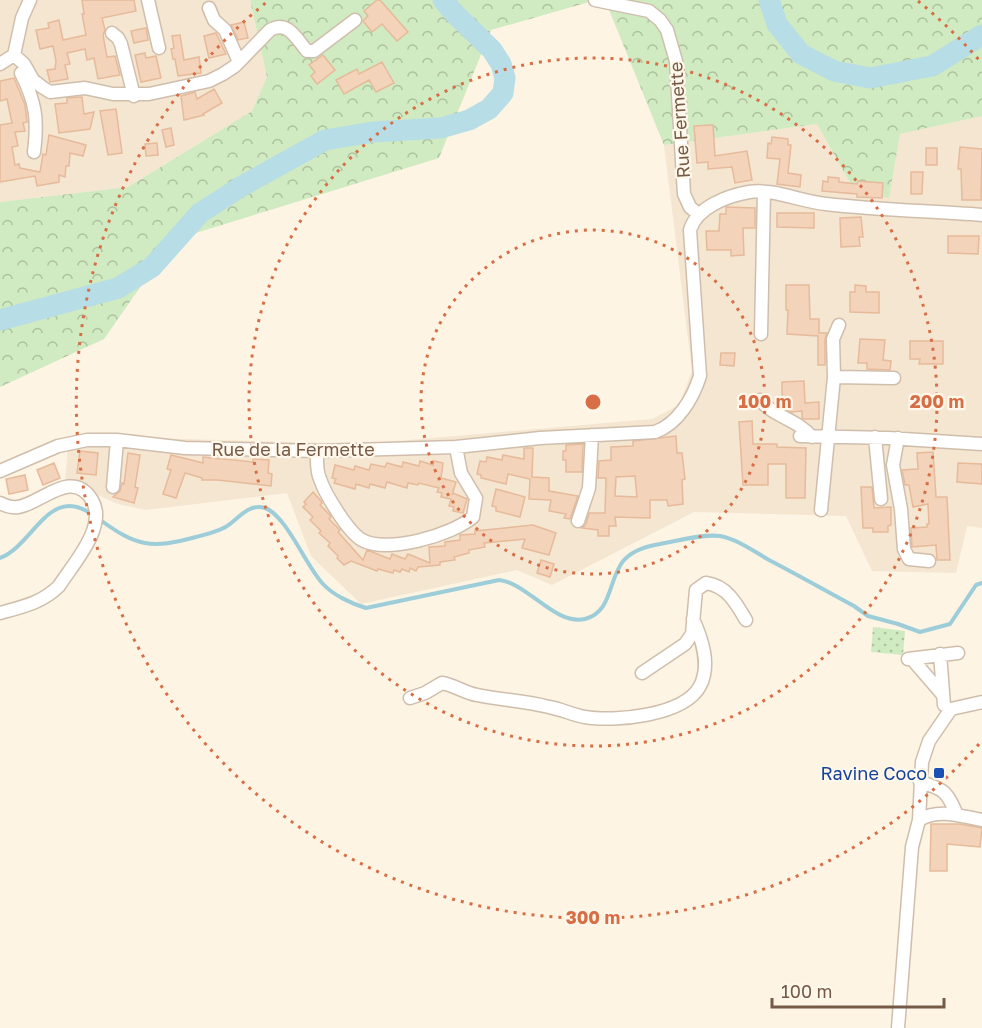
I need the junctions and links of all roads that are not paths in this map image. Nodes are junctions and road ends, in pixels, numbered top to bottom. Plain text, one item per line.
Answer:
1 (30, 0) edge
2 (148, 0) edge
3 (596, 0) edge
4 (209, 8) dead end
5 (355, 20) dead end
6 (111, 33) dead end
7 (159, 48) dead end
8 (14, 55) junction
9 (239, 62) junction
10 (0, 64) edge
11 (134, 96) junction
12 (34, 152) dead end
13 (764, 192) junction
14 (698, 214) junction
15 (982, 215) edge
16 (839, 325) dead end
17 (761, 334) dead end
18 (834, 377) junction
19 (894, 378) dead end
20 (760, 400) dead end
21 (592, 435) junction
22 (829, 437) junction
23 (875, 437) junction
24 (898, 438) junction
25 (117, 440) junction
26 (982, 444) edge
27 (456, 447) junction
28 (317, 452) junction
29 (0, 471) edge
30 (113, 487) dead end
31 (880, 499) dead end
32 (0, 503) edge
33 (821, 510) dead end
34 (578, 521) dead end
35 (929, 561) dead end
36 (0, 613) edge
37 (693, 619) junction
38 (746, 620) dead end
39 (958, 653) dead end
40 (940, 654) junction
41 (642, 673) dead end
42 (410, 698) dead end
43 (982, 702) edge
44 (946, 703) junction
45 (920, 782) junction
46 (957, 815) junction
47 (919, 820) junction
48 (982, 820) edge
49 (898, 1028) edge

1 - 8 street
2 - 7 street
3 - 14 street, Rue Fermette
4 - 9 street
5 - 9 street
6 - 11 street
8 - 10 street
8 - 11 street
8 - 12 street
9 - 11 street
13 - 14 street
13 - 15 street
13 - 17 street
14 - 21 street, Rue de la Fermette
16 - 18 street
18 - 19 street
18 - 22 street
20 - 22 street
21 - 27 street, Rue de la Fermette
21 - 34 street
22 - 23 street
22 - 33 street
23 - 24 street
23 - 31 street
24 - 26 street
24 - 35 street
25 - 28 street, Rue de la Fermette
25 - 29 street, Rue de la Fermette
25 - 30 street
27 - 28 street, Rue de la Fermette
27 - 28 street
32 - 36 street
37 - 38 street
37 - 41 street
37 - 42 street
39 - 40 street
40 - 44 street
40 - 44 street
43 - 44 street
44 - 45 street
45 - 46 street
45 - 47 street
46 - 47 street
46 - 48 street
47 - 49 street

